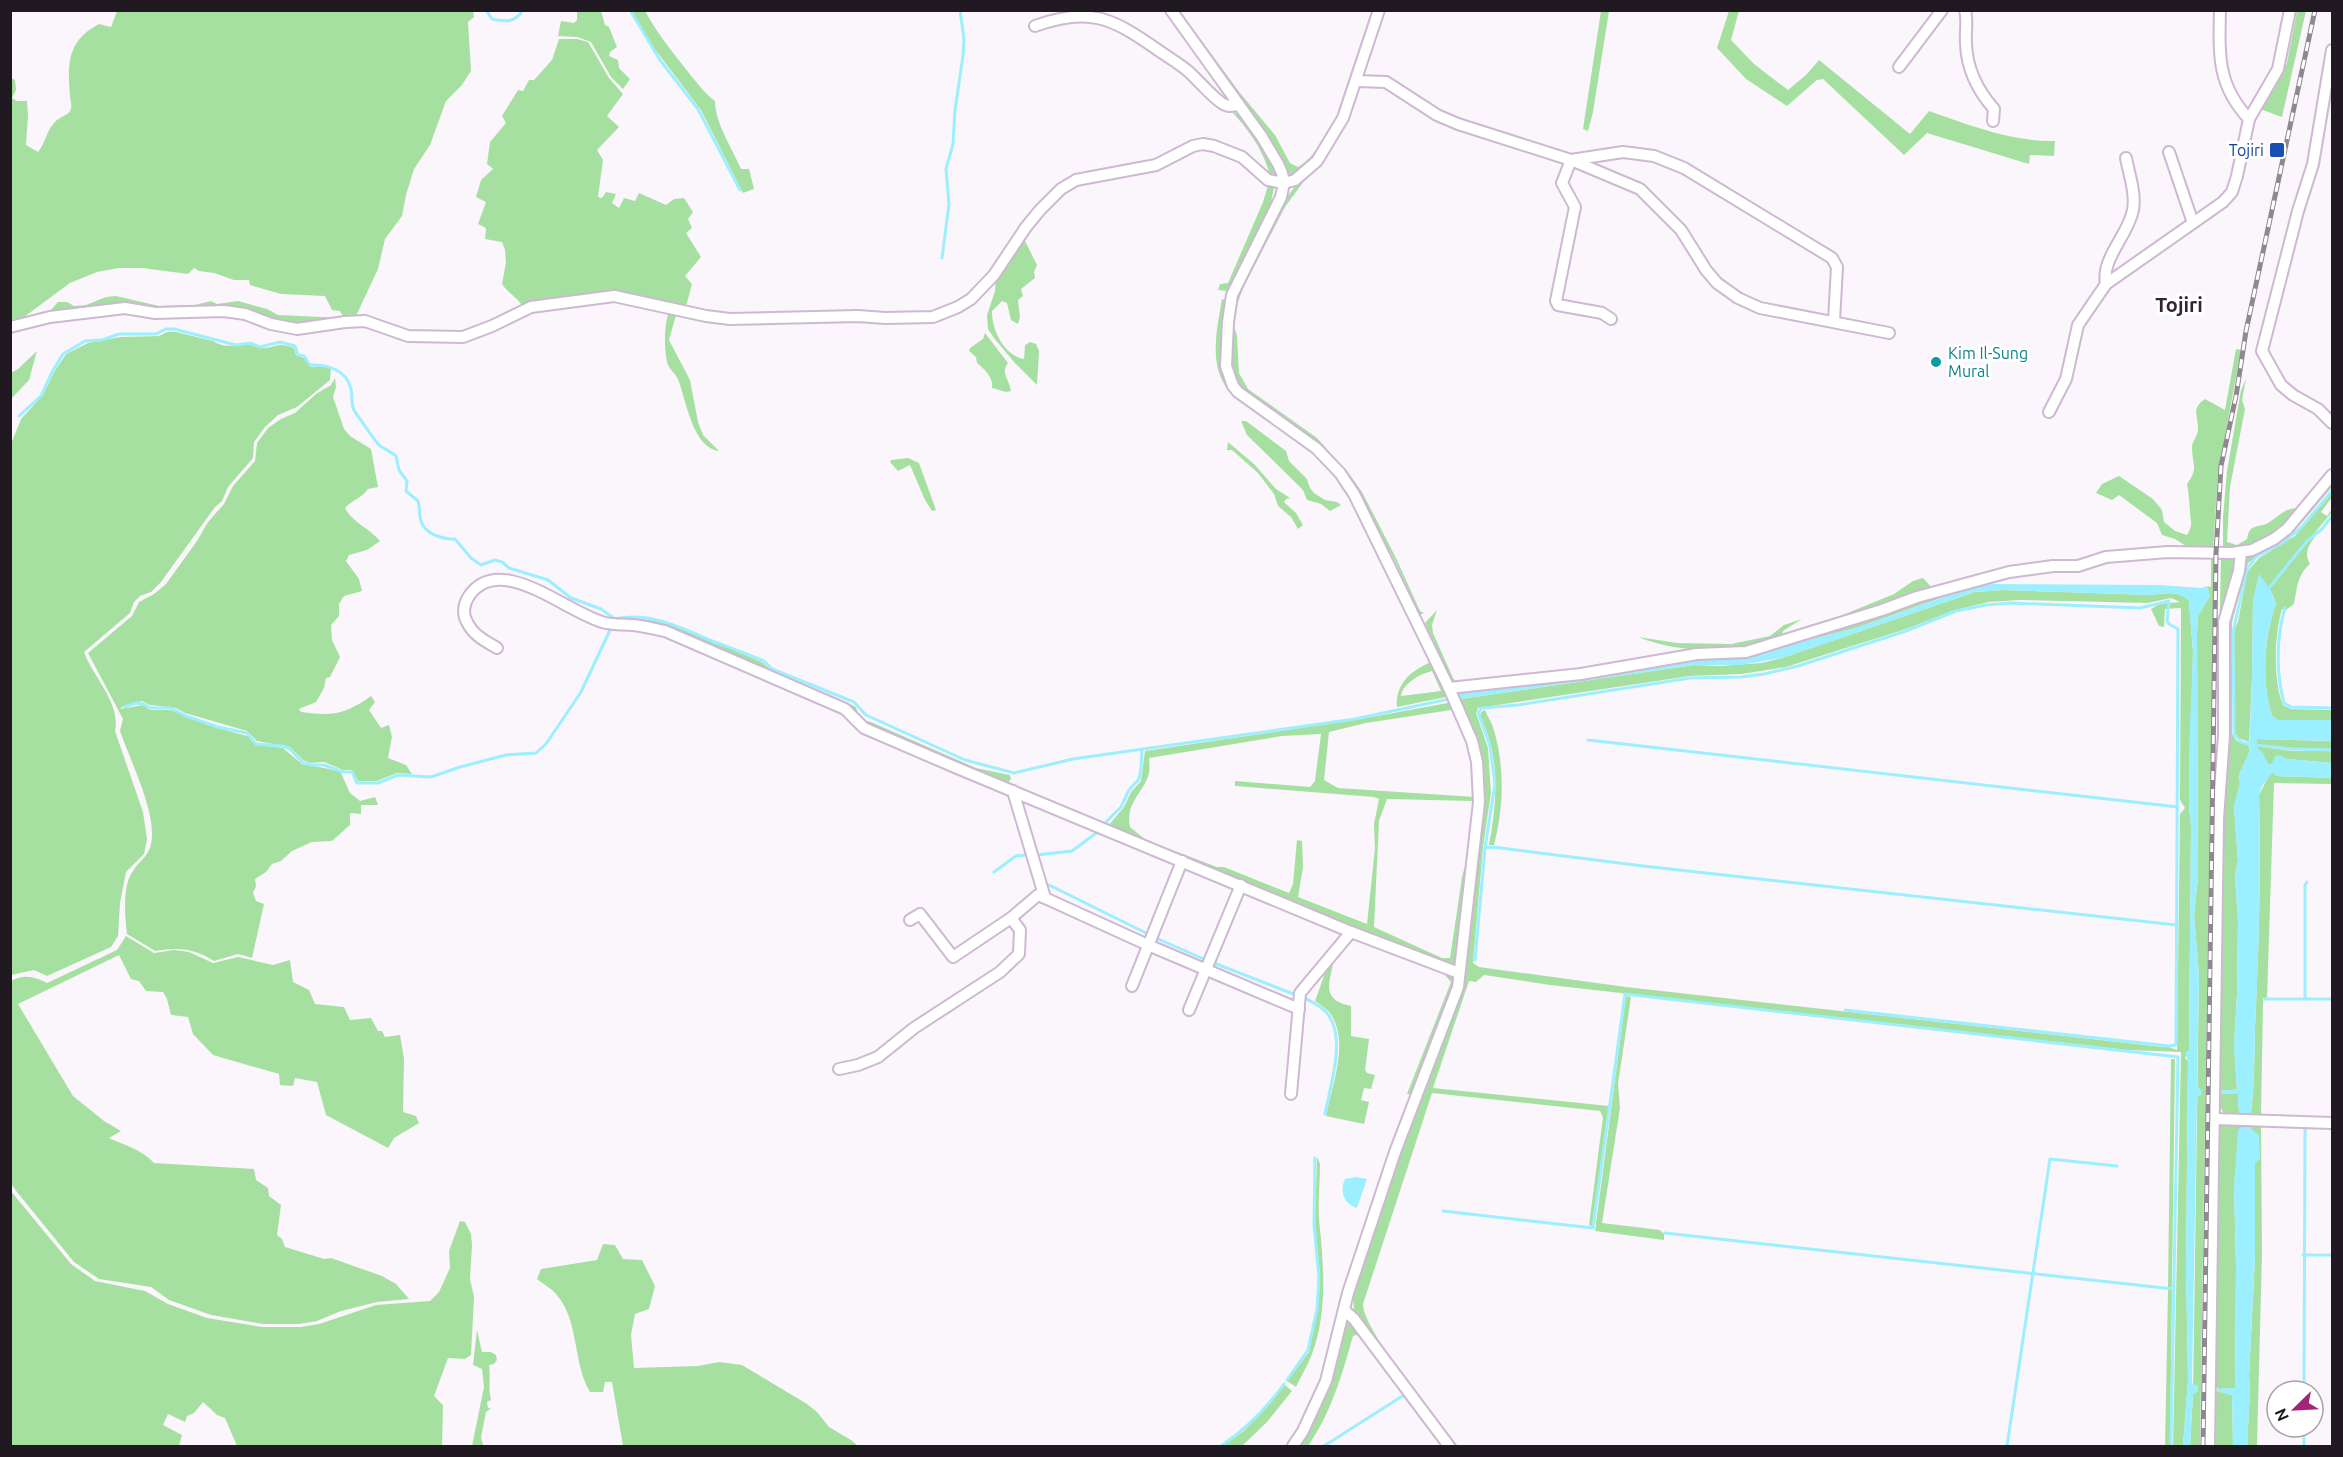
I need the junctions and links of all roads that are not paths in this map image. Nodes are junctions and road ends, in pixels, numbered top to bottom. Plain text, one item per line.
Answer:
1 (1171, 10) edge
2 (1379, 10) edge
3 (1942, 10) edge
4 (1965, 10) edge
5 (2220, 10) edge
6 (2290, 10) edge
7 (1035, 26) dead end
8 (2332, 50) edge
9 (1899, 67) dead end
10 (1356, 81) junction
11 (1239, 105) junction
12 (2249, 118) junction
13 (1993, 121) dead end
14 (2169, 152) dead end
15 (2126, 158) dead end
16 (1571, 160) junction
17 (1284, 183) junction
18 (2193, 224) junction
19 (2106, 285) junction
20 (1611, 319) dead end
21 (1834, 321) junction
22 (10, 327) edge
23 (1890, 333) dead end
24 (2049, 412) dead end
25 (2332, 423) edge
26 (2332, 475) edge
27 (2241, 553) junction
28 (497, 648) dead end
29 (1449, 688) junction
30 (1013, 791) junction
31 (1182, 861) junction
32 (1241, 885) junction
33 (1045, 898) junction
34 (1011, 918) junction
35 (909, 920) dead end
36 (1351, 932) junction
37 (1148, 945) junction
38 (1206, 969) junction
39 (1459, 973) junction
40 (1132, 986) dead end
41 (1299, 1009) junction
42 (1189, 1010) dead end
43 (839, 1069) dead end
44 (1291, 1094) dead end
45 (2215, 1119) junction
46 (2332, 1123) edge
47 (1344, 1310) junction
48 (1293, 1446) edge
49 (1449, 1446) edge
50 (2209, 1446) edge

1 - 11 street
2 - 10 street
3 - 9 street
4 - 13 street
5 - 12 street
6 - 12 street
7 - 11 street
8 - 25 street
10 - 16 street
10 - 17 street
11 - 17 street
12 - 18 street
14 - 18 street
15 - 19 street
16 - 20 street
16 - 21 street
16 - 21 street
17 - 22 street
17 - 29 street
18 - 19 street
19 - 24 street
21 - 23 street
26 - 27 street
27 - 29 street
27 - 45 street
28 - 30 street
29 - 39 street
30 - 31 street
30 - 33 street
31 - 32 street
31 - 37 street
32 - 36 street
32 - 38 street
33 - 34 street
33 - 37 street
34 - 35 street
34 - 43 street
36 - 39 street
36 - 41 street
37 - 38 street
37 - 40 street
38 - 41 street
38 - 42 street
39 - 47 street
41 - 44 street
45 - 46 street
45 - 50 street
47 - 48 street
47 - 49 street

